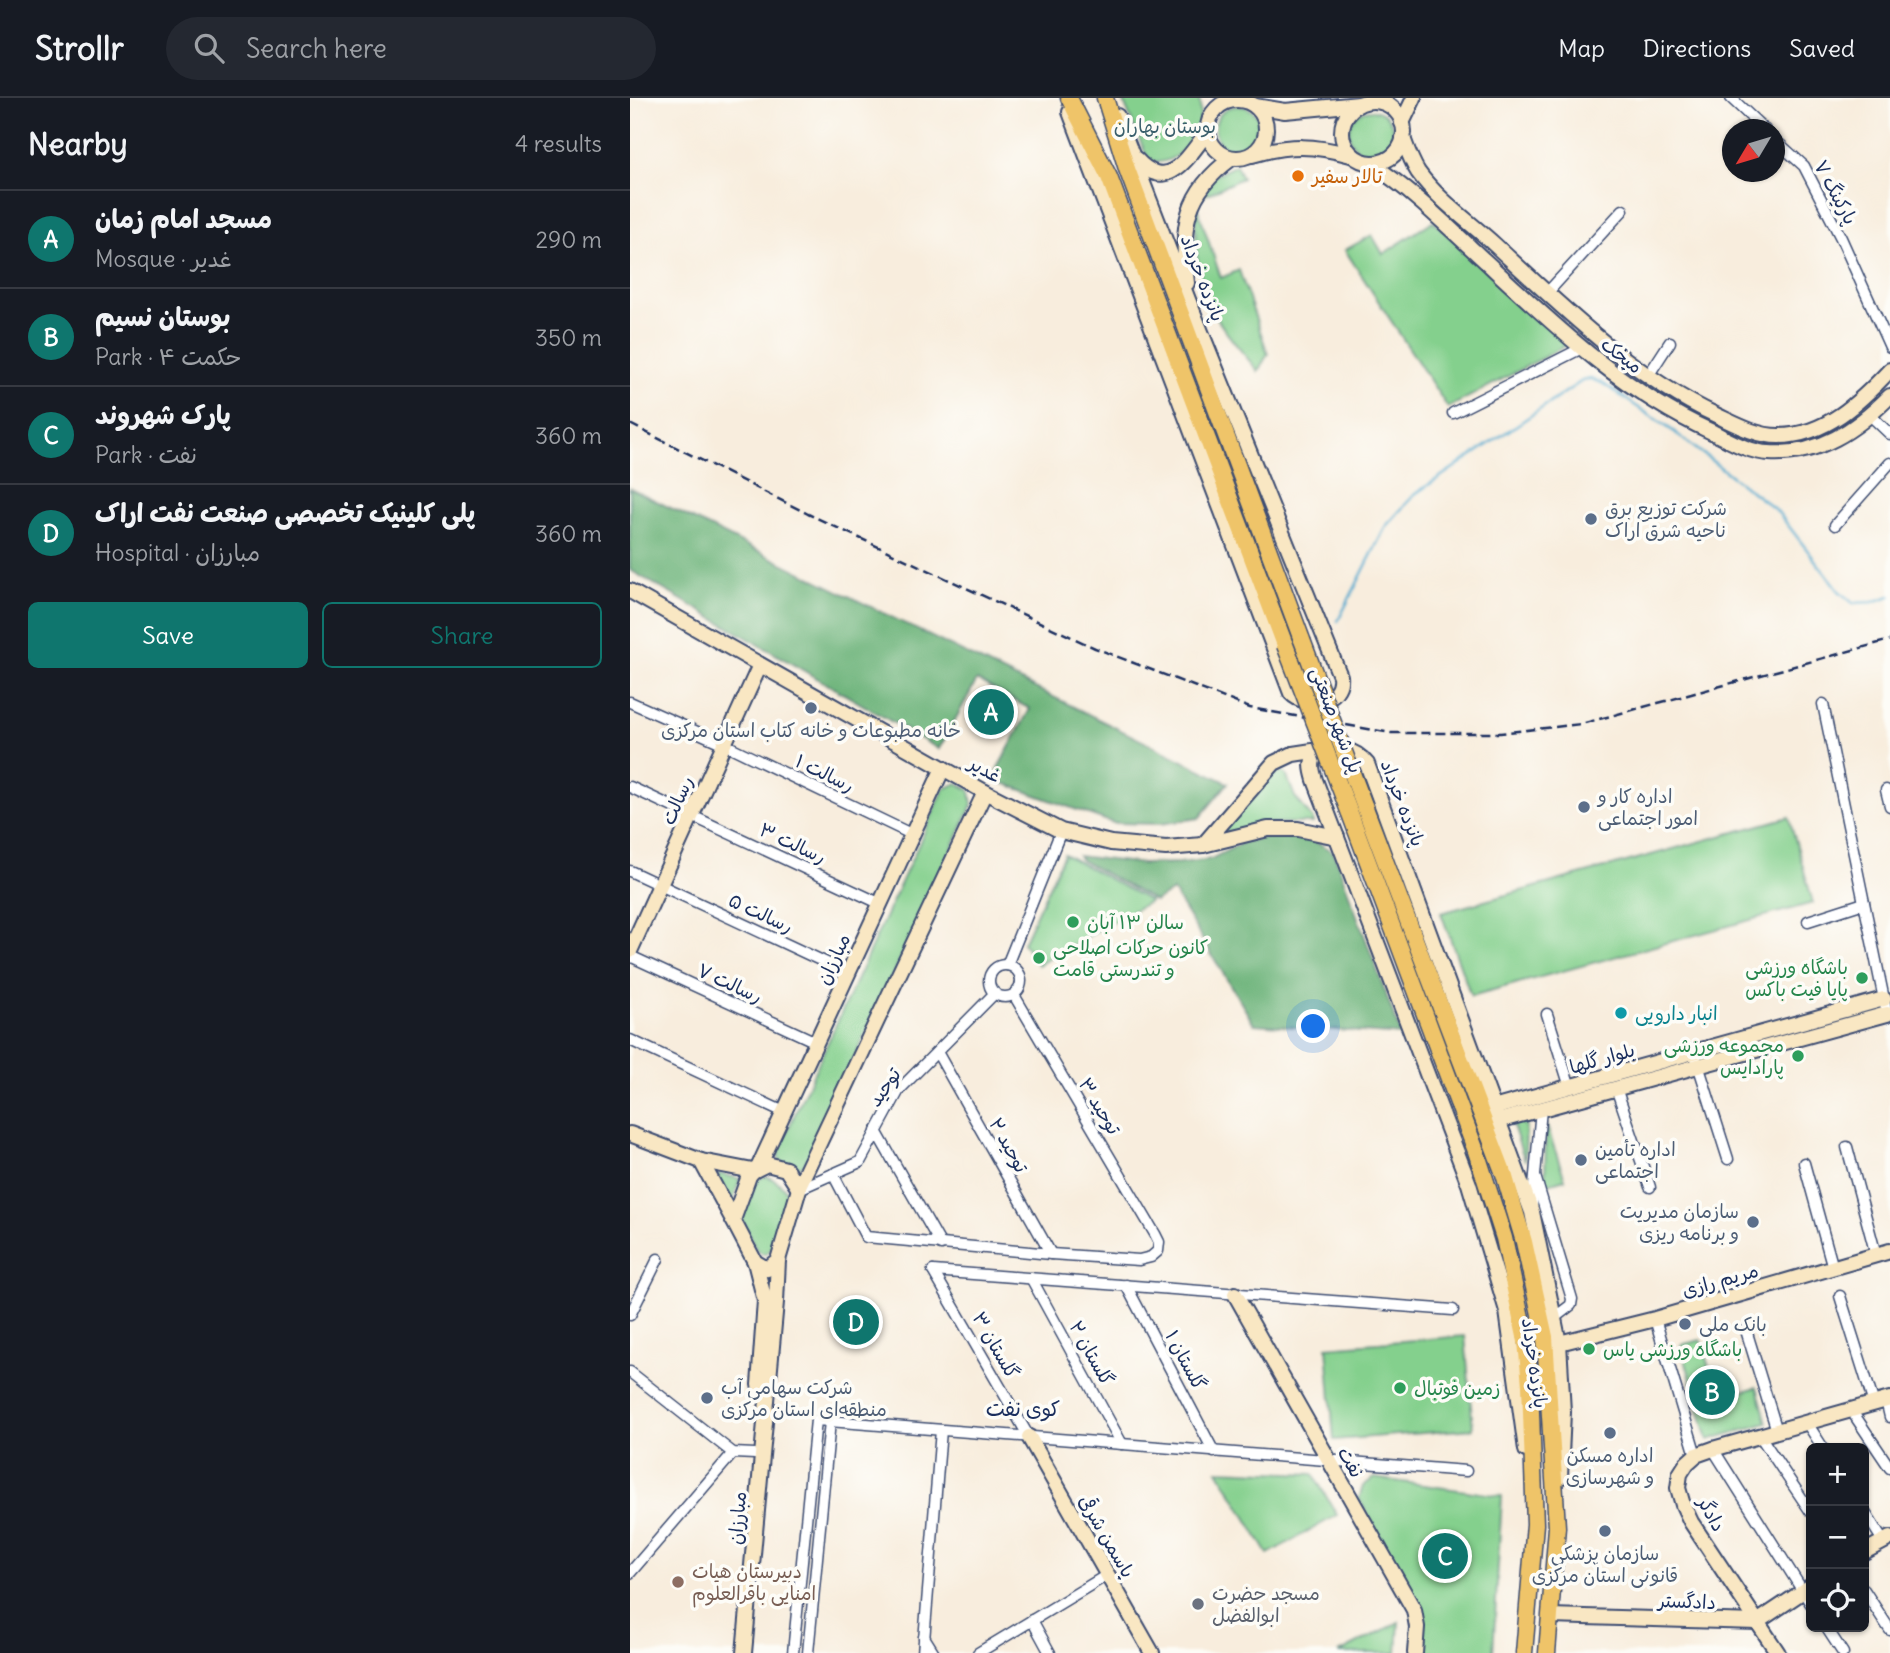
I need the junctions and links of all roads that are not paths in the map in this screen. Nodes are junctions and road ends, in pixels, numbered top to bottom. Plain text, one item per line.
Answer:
1 (1066, 98) edge
2 (1108, 98) edge
3 (1208, 98) edge
4 (1414, 98) edge
5 (1731, 98) edge
6 (1369, 101) edge
7 (1245, 102) edge
8 (1753, 119) edge
9 (1209, 127) junction
10 (1402, 130) junction
11 (1785, 149) edge
12 (1133, 155) junction
13 (1352, 155) junction
14 (1251, 156) junction
15 (1232, 158) junction
16 (1370, 163) junction
17 (1623, 210) dead end
18 (1547, 293) junction
19 (1189, 302) junction
20 (1670, 342) dead end
21 (1890, 347) edge
22 (1582, 348) junction
23 (1890, 370) edge
24 (1648, 376) junction
25 (1890, 396) edge
26 (1453, 413) dead end
27 (1870, 415) junction
28 (1890, 434) edge
29 (1890, 463) edge
30 (1835, 525) dead end
31 (630, 592) edge
32 (1302, 640) joint
33 (1285, 645) joint
34 (760, 665) junction
35 (630, 702) edge
36 (1823, 704) dead end
37 (724, 744) junction
38 (1319, 750) junction
39 (943, 768) junction
40 (630, 787) edge
41 (1886, 790) dead end
42 (985, 792) junction
43 (1890, 806) edge
44 (1356, 808) junction
45 (692, 815) junction
46 (1061, 831) junction
47 (911, 834) junction
48 (1337, 837) junction
49 (1203, 845) junction
50 (630, 871) edge
51 (660, 884) junction
52 (1864, 902) junction
53 (879, 903) junction
54 (1808, 921) dead end
55 (630, 953) edge
56 (1007, 965) junction
57 (848, 973) junction
58 (995, 993) junction
59 (1014, 995) junction
60 (1884, 999) junction
61 (1547, 1014) dead end
62 (1887, 1014) joint
63 (630, 1040) edge
64 (816, 1042) junction
65 (937, 1052) junction
66 (1696, 1059) junction
67 (1570, 1087) junction
68 (1616, 1088) junction
69 (1541, 1109) junction
70 (784, 1112) junction
71 (1495, 1114) junction
72 (876, 1131) junction
73 (630, 1134) edge
74 (1847, 1147) dead end
75 (1728, 1159) dead end
76 (701, 1161) junction
77 (1804, 1163) dead end
78 (756, 1168) junction
79 (833, 1174) junction
80 (1535, 1176) junction
81 (1650, 1187) dead end
82 (799, 1189) junction
83 (1532, 1212) junction
84 (733, 1220) junction
85 (941, 1245) junction
86 (1883, 1253) edge
87 (1051, 1255) junction
88 (658, 1259) dead end
89 (778, 1260) junction
90 (755, 1262) junction
91 (1832, 1268) junction
92 (1031, 1278) junction
93 (1126, 1285) junction
94 (1236, 1294) junction
95 (1840, 1296) dead end
96 (1453, 1310) dead end
97 (630, 1315) edge
98 (1554, 1318) junction
99 (1655, 1319) junction
100 (1746, 1330) dead end
101 (1559, 1343) junction
102 (630, 1372) edge
103 (1883, 1401) edge
104 (1851, 1410) junction
105 (1890, 1417) edge
106 (830, 1422) junction
107 (1807, 1423) junction
108 (941, 1430) junction
109 (1777, 1431) junction
110 (1760, 1436) junction
111 (1029, 1437) junction
112 (1820, 1443) edge
113 (1122, 1444) junction
114 (1713, 1449) junction
115 (733, 1452) junction
116 (1214, 1452) junction
117 (755, 1454) junction
118 (1696, 1455) junction
119 (1328, 1461) junction
120 (1890, 1468) edge
121 (1466, 1471) dead end
122 (1807, 1506) edge
123 (1869, 1517) edge
124 (1535, 1524) junction
125 (1557, 1527) junction
126 (1887, 1539) edge
127 (1869, 1549) edge
128 (630, 1573) edge
129 (1108, 1575) junction
130 (1806, 1587) edge
131 (1806, 1589) edge
132 (1869, 1598) edge
133 (1550, 1616) junction
134 (1032, 1620) junction
135 (1757, 1622) junction
136 (1890, 1630) edge
137 (1829, 1632) edge
138 (924, 1637) junction
139 (735, 1653) edge
140 (744, 1653) edge
141 (793, 1653) edge
142 (808, 1653) edge
143 (923, 1653) edge
144 (934, 1653) edge
145 (978, 1653) edge
146 (1050, 1653) edge
147 (1152, 1653) edge
148 (1415, 1653) edge
149 (1524, 1653) edge
150 (1547, 1653) edge
151 (1778, 1653) edge
152 (1843, 1653) edge

1 - 19 street, پانزده خرداد
1 - 33 main road, پانزده خرداد
2 - 12 street, پانزده خرداد
2 - 32 main road, پانزده خرداد
3 - 9 street
4 - 10 street
5 - 8 street
6 - 7 street
6 - 10 street
6 - 13 street
7 - 9 street
7 - 14 street
9 - 12 street
9 - 15 street
10 - 16 street
10 - 18 street, میخک
11 - 21 street, پارکینگ ۷
12 - 19 street, پانزده خرداد
13 - 14 street
13 - 16 street
14 - 15 street
15 - 19 street
16 - 22 street, میخک
17 - 18 street
18 - 24 street, میخک
20 - 24 street
22 - 26 street
22 - 27 street, میخک
23 - 24 street, میخک
25 - 27 street, میخک
27 - 28 street
29 - 30 street
31 - 34 street, غدیر
32 - 44 main road, پل شهر صنعتی, bridge
33 - 44 main road, پل شهر صنعتی, bridge
34 - 37 street, رسالت
34 - 39 street, غدیر
35 - 37 street, رسالت ۱
36 - 52 street
37 - 45 street, رسالت
37 - 47 street, رسالت ۱
38 - 48 street, پانزده خرداد
38 - 49 street
38 - 71 street, پانزده خرداد
39 - 42 street, غدیر
39 - 47 street, مبارزان
40 - 45 street, رسالت ۳
41 - 43 street
42 - 46 street, غدیر
42 - 82 street
44 - 124 main road, پانزده خرداد
44 - 125 main road, پانزده خرداد
45 - 51 street, رسالت
45 - 53 street, رسالت ۳
46 - 49 street, غدیر
46 - 56 street
47 - 53 street, مبارزان
48 - 49 street, غدیر
48 - 124 street, پانزده خرداد
50 - 51 street, رسالت ۵
51 - 55 street, رسالت
51 - 57 street, رسالت ۵
52 - 54 street
52 - 60 street
53 - 57 street, مبارزان
55 - 64 street, رسالت ۷
56 - 58 street
56 - 59 street
57 - 64 street, مبارزان
58 - 59 street
58 - 65 street, توحید
59 - 87 street, توحید ۳
60 - 62 street
60 - 66 street, بلوار گلها
61 - 67 street
62 - 66 street, بلوار گلها
63 - 70 street
64 - 70 street, مبارزان
65 - 72 street, توحید
65 - 87 street, توحید ۲
66 - 67 street, بلوار گلها
66 - 68 street, بلوار گلها
66 - 75 street
67 - 71 street, بلوار گلها
68 - 69 street, بلوار گلها
68 - 81 street
69 - 71 street, بلوار گلها
69 - 80 street
70 - 78 street, مبارزان
71 - 83 street, پانزده خرداد
72 - 79 street, توحید
72 - 85 street
73 - 76 street
74 - 86 street
76 - 78 street
76 - 84 street, مبارزان
77 - 91 street
78 - 82 street
78 - 84 street, مبارزان
79 - 82 street, توحید
79 - 85 street
80 - 83 street
80 - 98 street
82 - 89 street, مبارزان
83 - 98 street, پانزده خرداد
84 - 90 street, مبارزان
85 - 87 street
86 - 91 street, مریم رازی
88 - 97 street
89 - 90 street
89 - 140 street, مبارزان
90 - 117 street, مبارزان
91 - 99 street, مریم رازی
92 - 93 street
92 - 111 street, گلستان ۳
92 - 113 street, گلستان ۲
93 - 94 street
93 - 116 street, گلستان ۱
94 - 96 street
94 - 119 street, نفت
95 - 103 street
98 - 101 street, پانزده خرداد
99 - 101 street, مریم رازی
99 - 118 street
100 - 109 street
101 - 125 street, پانزده خرداد
102 - 115 street
103 - 104 street
103 - 105 street
104 - 107 street
104 - 120 street
106 - 108 street
106 - 141 street
106 - 142 street
107 - 109 street
107 - 112 street
108 - 111 street
108 - 138 street
109 - 110 street
110 - 114 street
110 - 122 street
111 - 113 street
111 - 129 street, یاسمن شرقی
113 - 116 street
114 - 118 street
114 - 130 street
115 - 117 street
115 - 128 street
116 - 119 street
117 - 139 street, مبارزان
118 - 135 street, دادگر
119 - 121 street
119 - 148 street, نفت
123 - 126 street
124 - 149 main road, پانزده خرداد
125 - 133 main road, پانزده خرداد
126 - 127 street
129 - 134 street
129 - 147 street, یاسمن شرقی
131 - 135 street
132 - 136 street
133 - 135 street, دادگستر
133 - 150 main road, پانزده خرداد
134 - 145 street
134 - 146 street
135 - 151 street, دادگر
137 - 152 street
138 - 143 street
138 - 144 street

